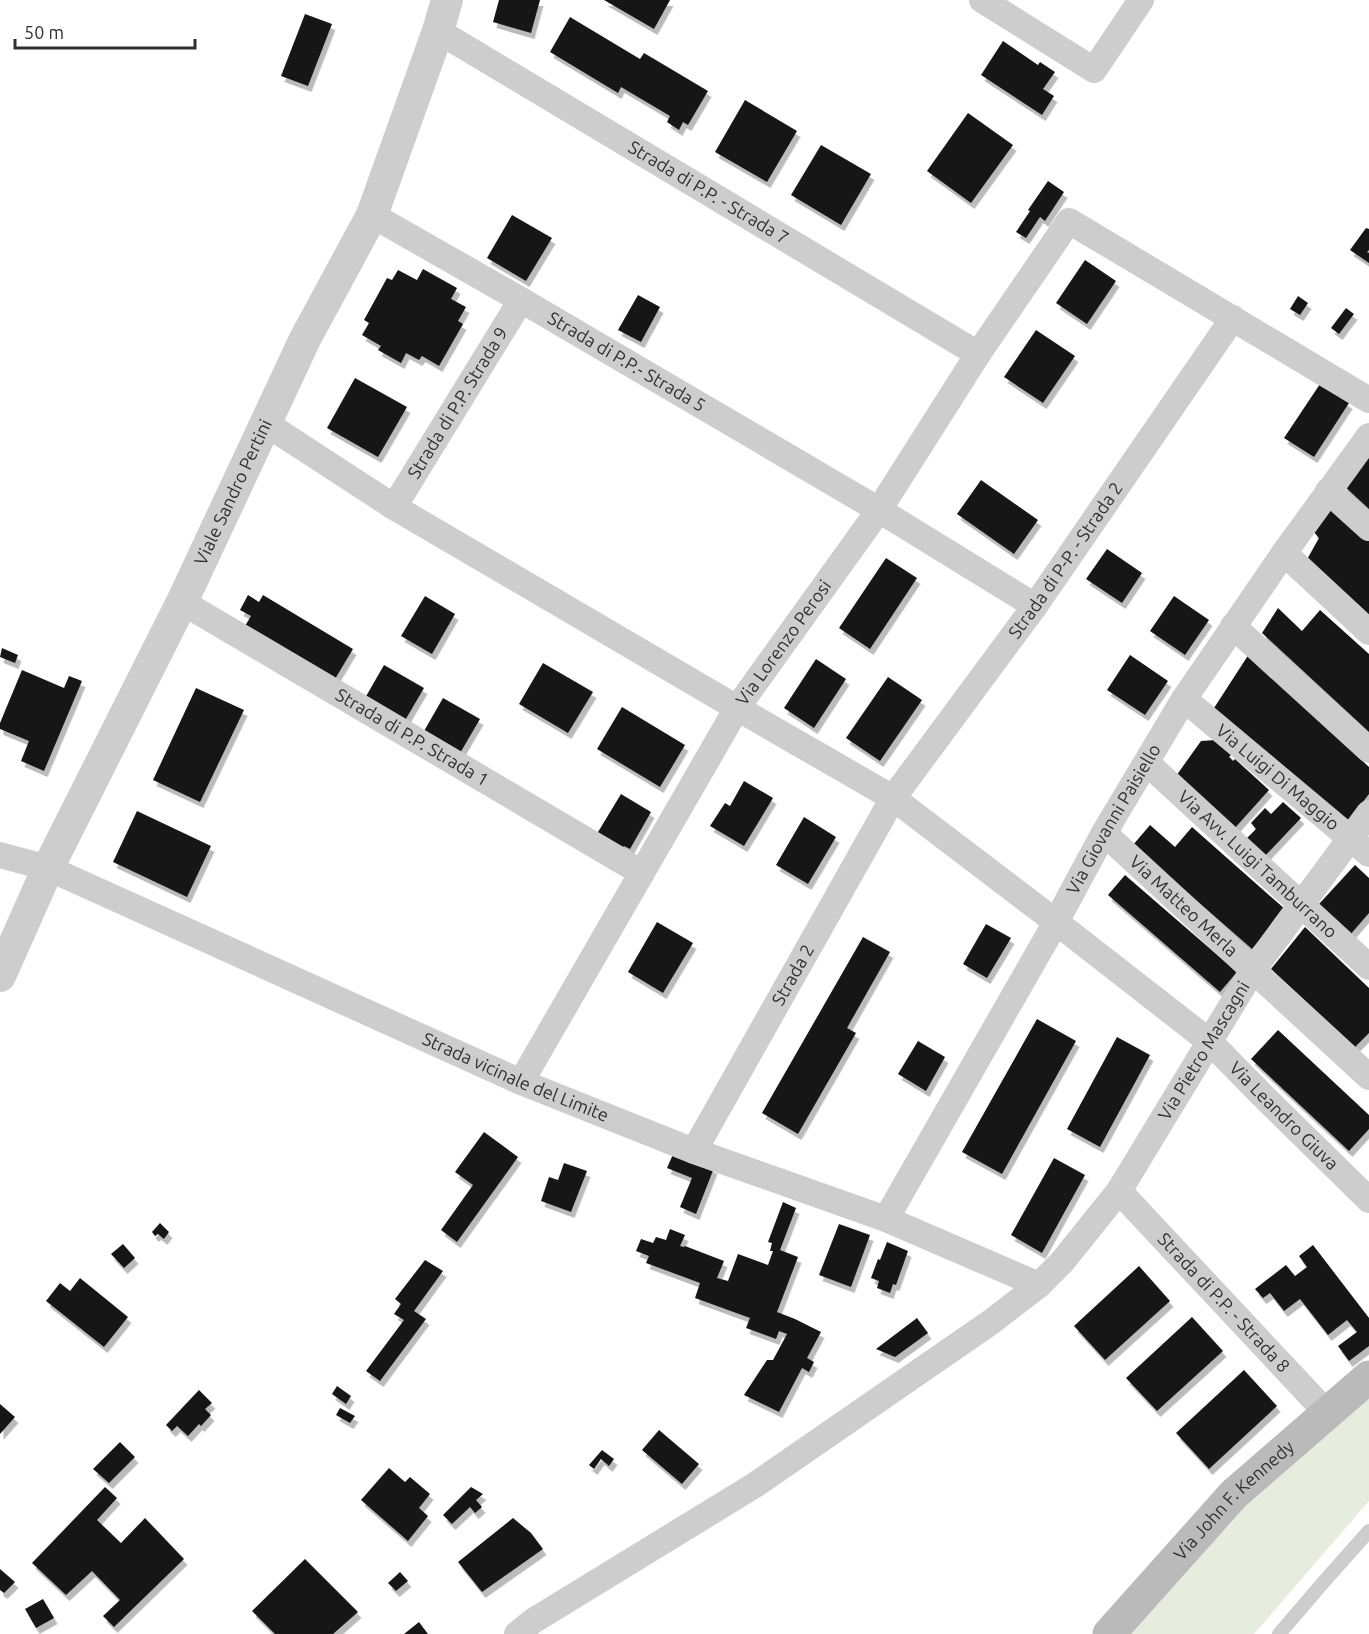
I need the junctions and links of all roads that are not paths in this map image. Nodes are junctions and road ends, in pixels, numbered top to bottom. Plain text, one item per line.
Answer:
1 (447, 0) edge
2 (982, 0) edge
3 (1141, 0) edge
4 (438, 31) junction
5 (372, 215) junction
6 (521, 300) junction
7 (1233, 318) junction
8 (978, 354) junction
9 (1369, 400) edge
10 (265, 423) junction
11 (1369, 436) edge
12 (1328, 491) junction
13 (394, 507) junction
14 (879, 510) junction
15 (1369, 528) edge
16 (1284, 553) junction
17 (182, 602) junction
18 (1035, 606) junction
19 (1233, 626) junction
20 (1369, 632) edge
21 (1184, 699) junction
22 (736, 708) junction
23 (1369, 750) edge
24 (1147, 763) junction
25 (894, 798) junction
26 (1369, 813) edge
27 (1104, 833) junction
28 (1360, 846) edge
29 (0, 855) edge
30 (48, 868) junction
31 (642, 873) junction
32 (1301, 903) junction
33 (1056, 922) junction
34 (1369, 967) edge
35 (1253, 970) junction
36 (0, 976) edge
37 (1210, 1042) junction
38 (1369, 1077) edge
39 (521, 1082) junction
40 (694, 1151) junction
41 (1119, 1191) junction
42 (1369, 1200) edge
43 (886, 1219) junction
44 (1039, 1285) junction
45 (1369, 1377) edge
46 (1327, 1413) junction
47 (1369, 1532) edge
48 (517, 1634) edge
49 (1109, 1634) edge
50 (1280, 1634) edge

1 - 4 street, Viale Sandro Pertini
2 - 3 street
4 - 5 street, Viale Sandro Pertini
4 - 8 street, Strada di P.P. - Strada 7
5 - 6 street, Strada di P.P.- Strada 5
5 - 10 street, Viale Sandro Pertini
6 - 13 street, Strada di P.P. Strada 9
6 - 14 street, Strada di P.P.- Strada 5
7 - 8 street, Via Lorenzo Perosi
7 - 9 street
7 - 18 street, Strada di P-P. - Strada 2
8 - 14 street, Via Lorenzo Perosi
10 - 13 street, Via Leandro Giuva
10 - 17 street, Viale Sandro Pertini
11 - 12 street, Via Giovanni Paisiello
12 - 15 street
12 - 16 street, Via Giovanni Paisiello
13 - 22 street, Via Leandro Giuva
14 - 18 street, Strada di P.P.- Strada 5
14 - 22 street, Via Lorenzo Perosi
16 - 19 street, Via Giovanni Paisiello
16 - 20 street
17 - 30 street, Viale Sandro Pertini
17 - 31 street, Strada di P.P. Strada 1
18 - 25 street, Strada di P-P. - Strada 2
19 - 21 street, Via Giovanni Paisiello
19 - 23 street
21 - 24 street, Via Giovanni Paisiello
21 - 28 street, Via Luigi Di Maggio
22 - 25 street, Via Leandro Giuva
22 - 31 street, Via Lorenzo Perosi
24 - 27 street, Via Giovanni Paisiello
24 - 32 street, Via Avv. Luigi Tamburrano
25 - 33 street, Via Leandro Giuva
25 - 40 street, Strada 2
26 - 28 street, Via Pietro Mascagni
27 - 33 street, Via Giovanni Paisiello
27 - 35 street, Via Matteo Merla
28 - 32 street, Via Pietro Mascagni
29 - 30 street, Strada vicinale del Limite
30 - 36 street, Viale Sandro Pertini
30 - 39 street, Strada vicinale del Limite
31 - 39 street, Via Lorenzo Perosi
32 - 34 street, Via Avv. Luigi Tamburrano
32 - 35 street, Via Pietro Mascagni
33 - 37 street, Via Leandro Giuva
33 - 43 street, Via Giovanni Paisiello
35 - 37 street, Via Pietro Mascagni
35 - 38 street, Via Matteo Merla
37 - 41 street, Via Pietro Mascagni
37 - 42 street, Via Leandro Giuva
39 - 40 street, Strada vicinale del Limite
40 - 43 street, Strada vicinale del Limite
41 - 44 street, Via Pietro Mascagni
41 - 46 street, Strada di P.P. - Strada 8
43 - 44 street, Strada vicinale del Limite
44 - 48 street, Via Pietro Mascagni
45 - 46 main road, Via John F. Kennedy
46 - 49 main road, Via John F. Kennedy
47 - 50 lane

